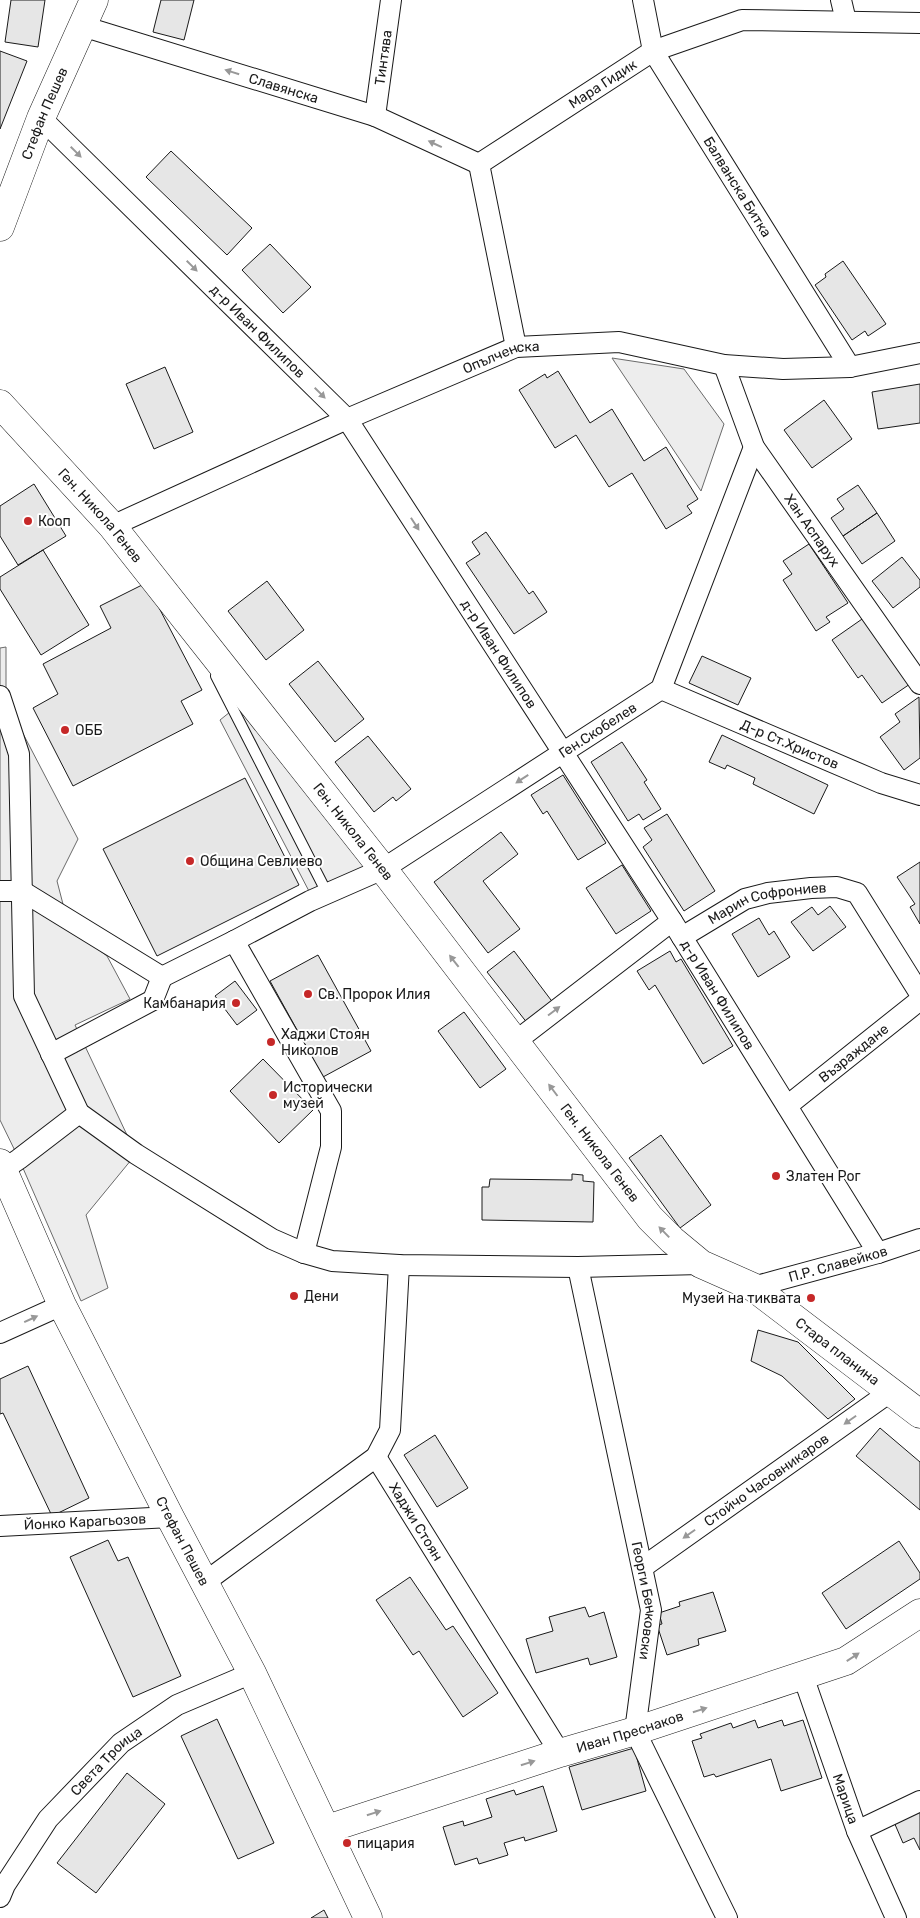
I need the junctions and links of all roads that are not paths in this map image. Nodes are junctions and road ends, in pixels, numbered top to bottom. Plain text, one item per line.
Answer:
1 (94, 0) edge
2 (391, 0) edge
3 (643, 0) edge
4 (841, 0) edge
5 (846, 21) junction
6 (920, 23) edge
7 (82, 26) junction
8 (653, 51) junction
9 (374, 116) junction
10 (41, 118) junction
11 (479, 164) junction
12 (0, 227) edge
13 (516, 347) junction
14 (920, 352) edge
15 (724, 365) junction
16 (850, 367) junction
17 (0, 404) edge
18 (347, 419) junction
19 (754, 447) junction
20 (112, 526) junction
21 (214, 656) junction
22 (920, 684) edge
23 (661, 689) junction
24 (0, 696) edge
25 (563, 752) junction
26 (920, 795) edge
27 (384, 869) junction
28 (0, 891) edge
29 (22, 891) junction
30 (319, 897) junction
31 (677, 929) junction
32 (234, 941) junction
33 (162, 977) junction
34 (920, 994) edge
35 (920, 1000) edge
36 (516, 1041) junction
37 (51, 1054) junction
38 (787, 1106) junction
39 (79, 1113) junction
40 (2, 1166) edge
41 (920, 1239) edge
42 (304, 1253) junction
43 (878, 1253) junction
44 (701, 1264) junction
45 (399, 1265) junction
46 (578, 1267) junction
47 (753, 1287) junction
48 (62, 1305) junction
49 (0, 1333) edge
50 (890, 1392) junction
51 (920, 1414) edge
52 (376, 1457) junction
53 (170, 1517) junction
54 (0, 1526) edge
55 (643, 1567) junction
56 (205, 1582) junction
57 (920, 1613) edge
58 (252, 1672) junction
59 (803, 1676) junction
60 (635, 1731) junction
61 (560, 1753) junction
62 (920, 1801) edge
63 (327, 1828) junction
64 (858, 1831) junction
65 (2, 1888) edge
66 (368, 1918) edge
67 (727, 1918) edge
68 (896, 1918) edge

1 - 7 street, Стефан Пешев
2 - 9 street, Тинтява
3 - 8 street, Балванска Битка
4 - 5 street
5 - 6 street, Мара Гидик
5 - 8 street, Мара Гидик
9 -> 7 street, Славянска
7 - 10 street, Стефан Пешев
8 - 11 street, Мара Гидик
8 - 16 street, Балванска Битка
11 -> 9 street, Славянска
10 - 12 street, Стефан Пешев
10 -> 18 street, д-р Иван Филипов
11 - 13 street
13 - 15 street, Опълченска
13 - 18 street, Опълченска
14 - 16 street, Опълченска
15 - 16 street, Опълченска
15 - 19 street, Хан Аспарух
17 - 20 street, Ген. Никола Генев
18 - 20 street, Опълченска
18 -> 25 street, д-р Иван Филипов
19 - 22 street, Хан Аспарух
19 - 23 street
20 - 21 street, Ген. Никола Генев
21 - 27 street, Ген. Никола Генев
21 - 30 lane
23 - 25 street, Ген.Скобелев
23 - 26 street, Д-р Ст.Христов
24 - 29 street
25 -> 27 street, Ген.Скобелев
25 - 31 street, д-р Иван Филипов
27 - 30 street, Ген.Скобелев
36 -> 27 street, Ген. Никола Генев
28 - 29 street
29 - 33 street
29 - 37 street
30 - 32 street, Ген.Скобелев
31 - 34 street, Марин Софрониев
36 -> 31 street, Марин Софрониев
31 - 38 street, д-р Иван Филипов
32 - 33 street, Ген.Скобелев
32 - 42 street
33 - 37 street
35 - 38 street, Възраждане
44 -> 36 street, Ген. Никола Генев
37 - 39 street
38 - 43 street, д-р Иван Филипов
39 - 40 street
39 - 42 street
40 - 48 street, Стефан Пешев
41 - 43 street, П.Р. Славейков
42 - 45 street
43 - 47 street, П.Р. Славейков
44 - 46 street
44 - 47 street, Стара планина
45 - 46 street
45 - 52 street
46 - 55 street, Георги Бенковски
47 - 50 street, Стара планина
49 -> 48 street
48 - 53 street, Стефан Пешев
50 - 51 street, Стара планина
50 -> 55 street, Стойчо Часовникаров
52 - 56 street
52 - 61 street, Хаджи Стоян
53 - 54 street, Йонко Карагьозов
53 - 56 street, Стефан Пешев
55 - 60 street, Георги Бенковски
56 - 58 street, Стефан Пешев
59 -> 57 street, Иван Преснаков
58 - 63 street, Стефан Пешев
58 - 65 street, Света Троица
60 -> 59 street, Иван Преснаков
59 - 64 street, Марица
60 - 61 street, Иван Преснаков
60 - 67 street
63 -> 61 street, Иван Преснаков
62 - 64 street
63 - 66 street, Стефан Пешев
64 - 68 street, Марица

